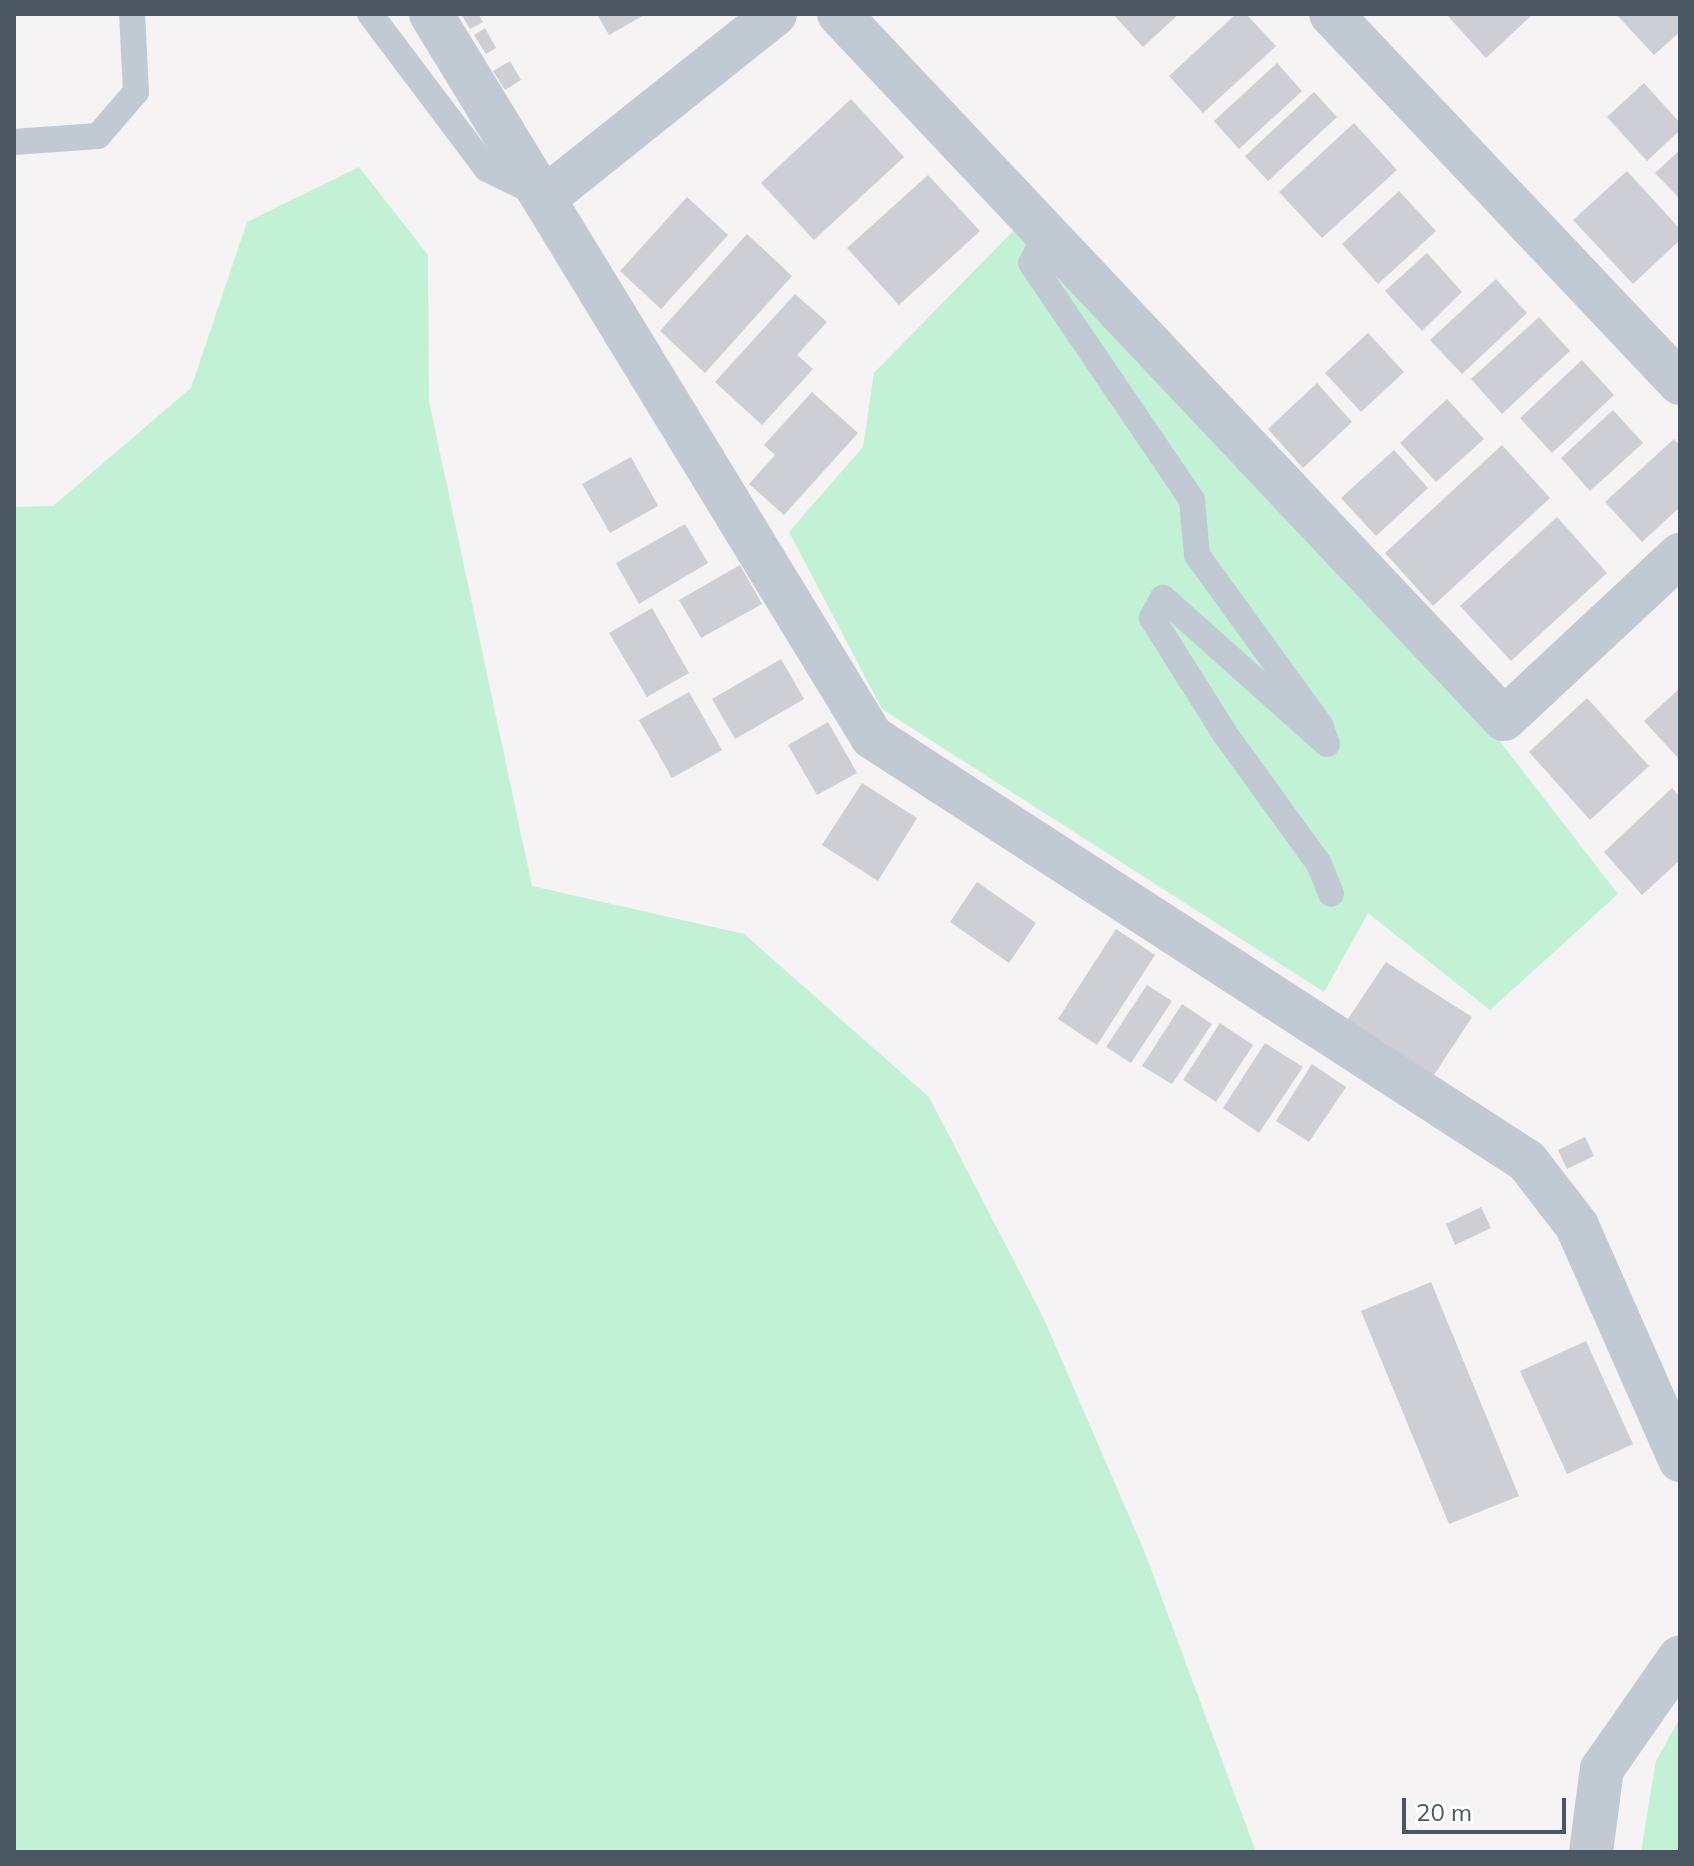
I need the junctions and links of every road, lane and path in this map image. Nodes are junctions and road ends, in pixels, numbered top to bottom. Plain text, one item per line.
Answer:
1 (132, 14) edge
2 (370, 14) edge
3 (431, 14) edge
4 (775, 14) edge
5 (839, 14) edge
6 (1331, 14) edge
7 (14, 142) edge
8 (546, 197) junction
9 (1045, 236) junction
10 (1680, 383) edge
11 (1680, 555) edge
12 (1331, 894) dead end
13 (1680, 1460) edge
14 (1680, 1657) edge
15 (1591, 1852) edge

1 - 7 lane
2 - 8 lane
3 - 8 street
4 - 8 street
5 - 9 street
6 - 10 street
8 - 13 street
9 - 11 street
9 - 12 lane
14 - 15 street

